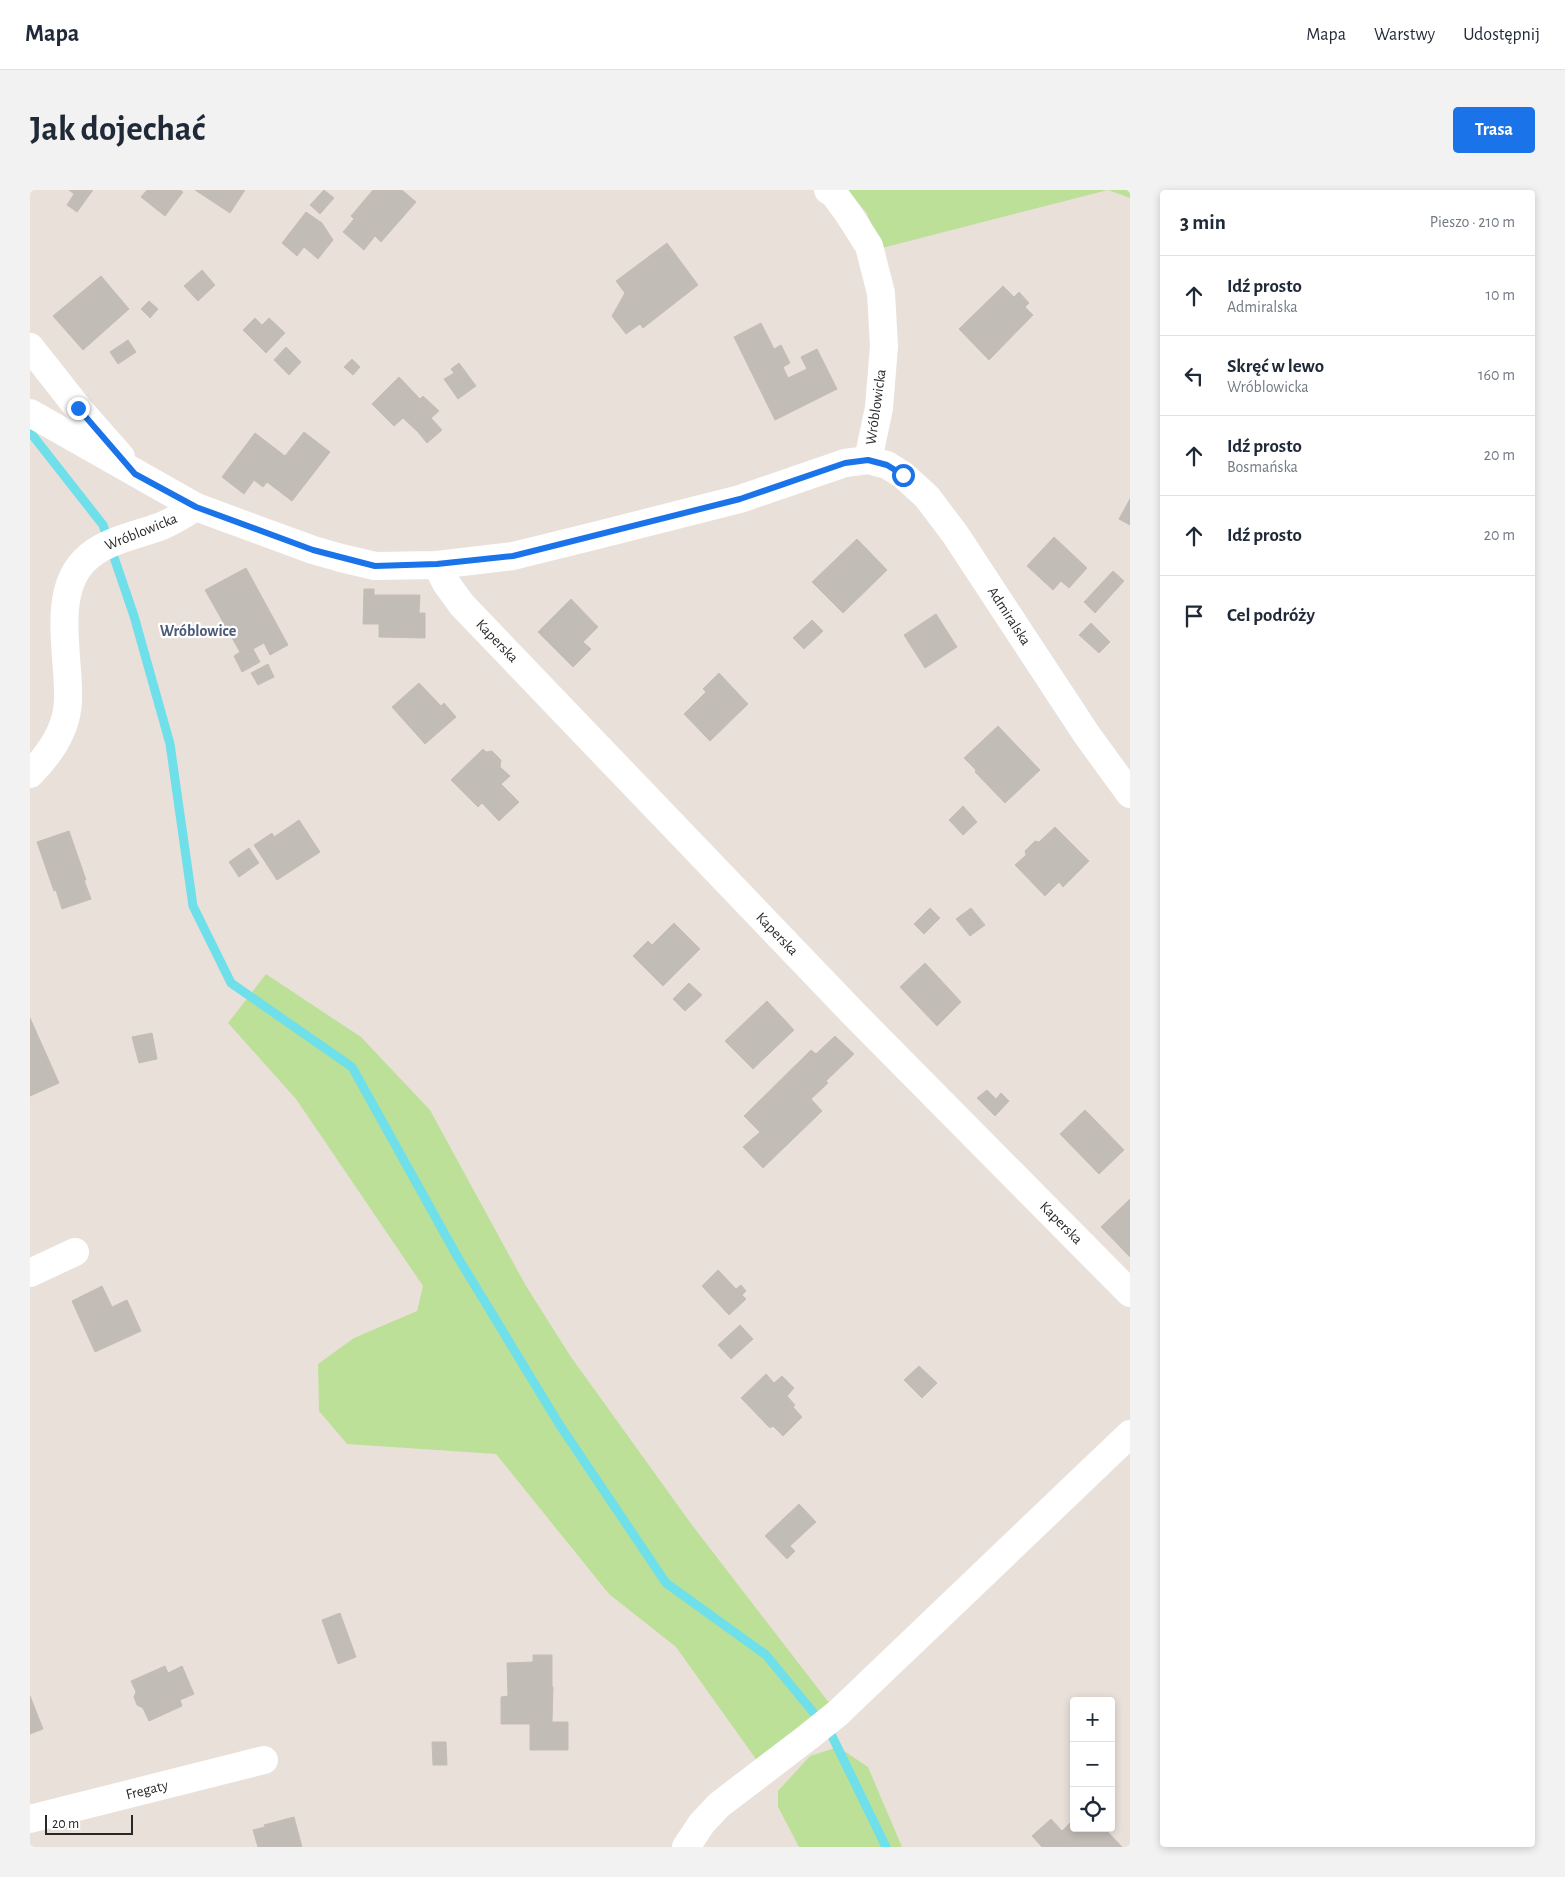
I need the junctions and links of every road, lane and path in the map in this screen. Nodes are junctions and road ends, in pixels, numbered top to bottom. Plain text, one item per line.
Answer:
1 (828, 190) edge
2 (30, 347) edge
3 (30, 413) edge
4 (868, 460) junction
5 (135, 474) junction
6 (196, 507) junction
7 (437, 564) junction
8 (30, 774) edge
9 (1130, 794) edge
10 (75, 1252) dead end
11 (30, 1273) edge
12 (1130, 1293) edge
13 (1130, 1434) edge
14 (264, 1760) dead end
15 (30, 1819) edge
16 (686, 1847) edge

1 - 4 street, Wróblowicka
2 - 5 street
3 - 5 street
4 - 7 street, Wróblowicka
4 - 9 street, Admiralska
5 - 6 street
6 - 7 street, Wróblowicka
6 - 8 street, Wróblowicka
7 - 12 street, Kaperska
10 - 11 street
13 - 16 street
14 - 15 street, Fregaty

